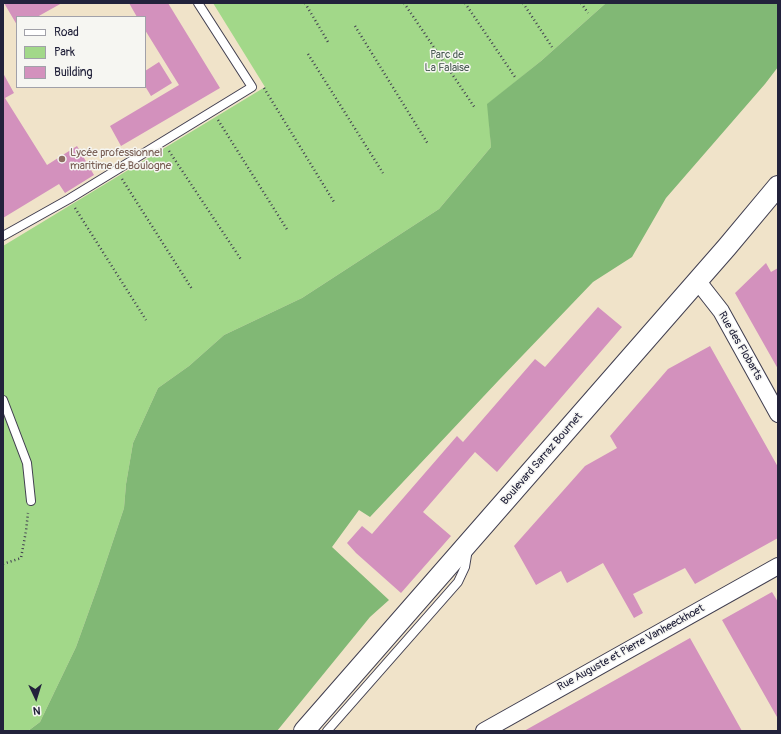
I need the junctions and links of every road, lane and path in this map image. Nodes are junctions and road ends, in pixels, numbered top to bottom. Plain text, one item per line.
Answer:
1 (198, 3) edge
2 (305, 3) edge
3 (404, 3) edge
4 (465, 3) edge
5 (523, 3) edge
6 (581, 3) edge
7 (588, 14) dead end
8 (355, 26) dead end
9 (328, 42) dead end
10 (552, 47) dead end
11 (308, 54) dead end
12 (514, 77) dead end
13 (260, 82) dead end
14 (476, 108) dead end
15 (212, 112) junction
16 (163, 142) junction
17 (428, 144) dead end
18 (117, 170) junction
19 (383, 173) dead end
20 (776, 190) edge
21 (69, 199) junction
22 (334, 202) dead end
23 (288, 231) dead end
24 (3, 236) edge
25 (242, 261) dead end
26 (697, 282) junction
27 (192, 289) dead end
28 (146, 320) dead end
29 (3, 400) edge
30 (778, 414) edge
31 (31, 501) joint
32 (468, 544) junction
33 (3, 564) edge
34 (778, 566) edge
35 (304, 731) edge
36 (327, 731) edge
37 (484, 731) edge

1 - 15 lane
2 - 9 path
3 - 14 path
4 - 12 path
5 - 10 path
6 - 7 path
8 - 17 path
11 - 19 path
13 - 22 path
15 - 16 lane
15 - 23 path
16 - 18 lane
16 - 25 path
18 - 21 lane
18 - 27 path
20 - 26 street, Boulevard Sarraz Bournet
21 - 24 lane
21 - 28 path
26 - 30 street, Rue des Flobarts
26 - 32 street, Boulevard Sarraz Bournet
29 - 31 lane
31 - 33 path
32 - 35 street, Boulevard Sarraz Bournet
32 - 36 lane
34 - 37 street, Rue Auguste et Pierre Vanheeckhoet

